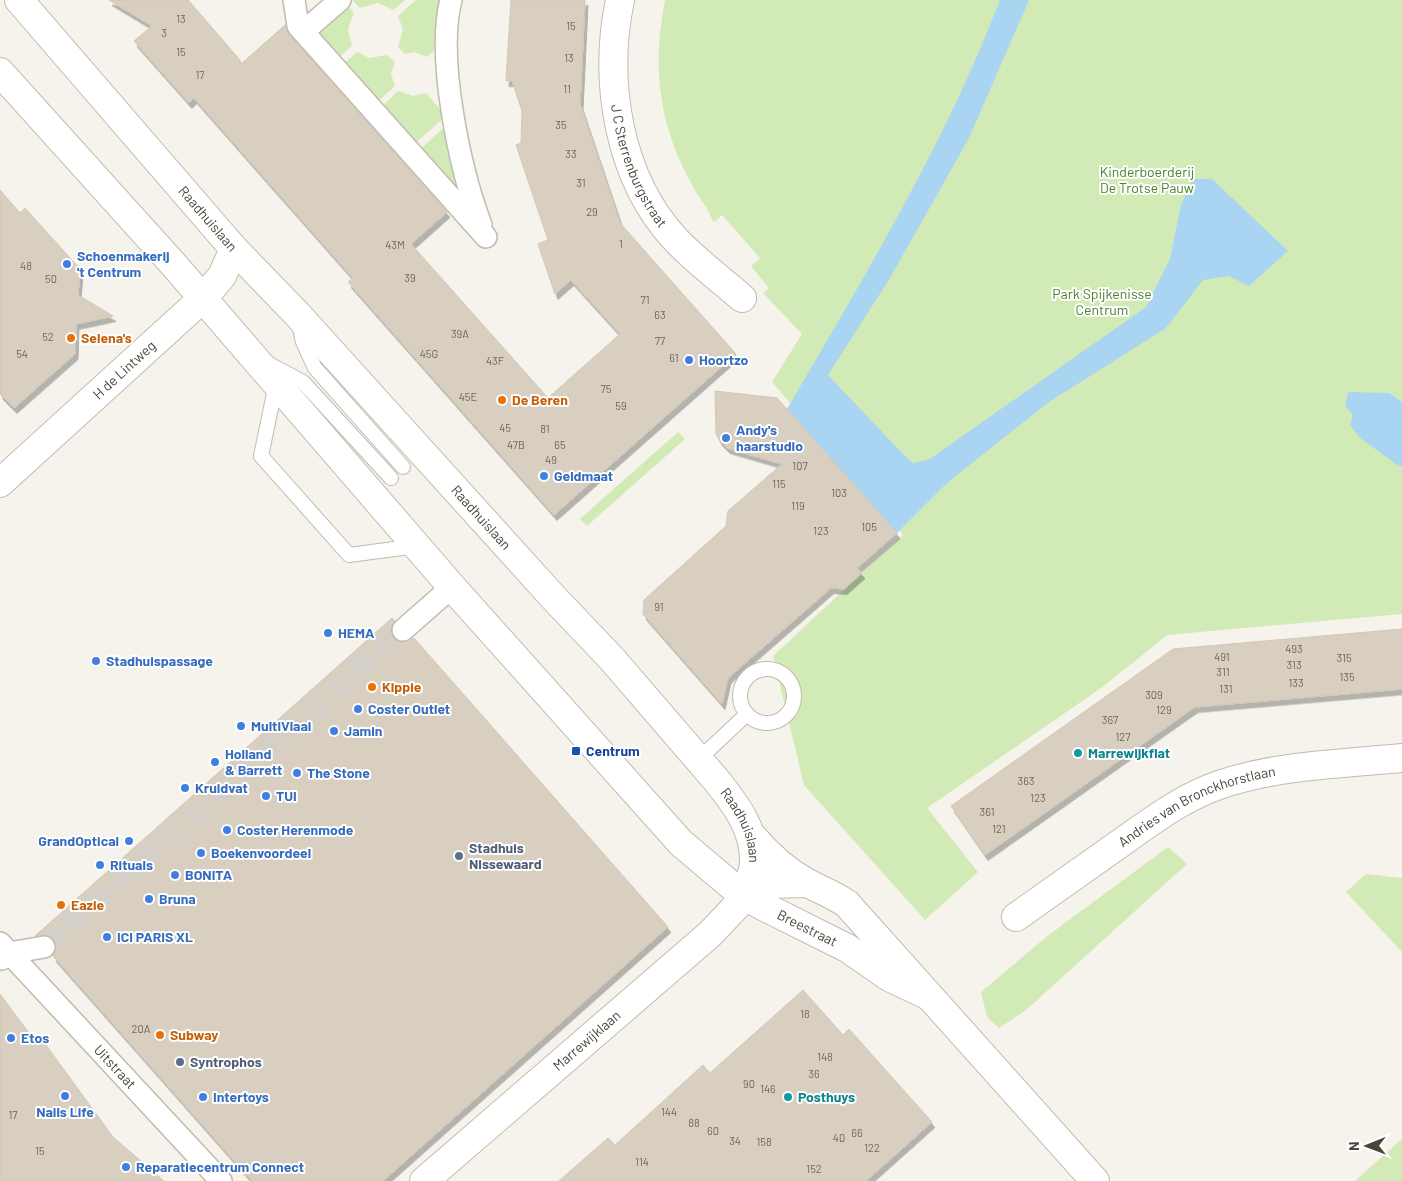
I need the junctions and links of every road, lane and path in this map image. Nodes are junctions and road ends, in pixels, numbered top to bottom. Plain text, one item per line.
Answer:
1 (19, 0) edge
2 (294, 0) edge
3 (340, 0) edge
4 (451, 0) edge
5 (620, 0) edge
6 (304, 32) junction
7 (0, 72) edge
8 (234, 248) junction
9 (202, 298) junction
10 (742, 298) dead end
11 (297, 314) junction
12 (248, 352) junction
13 (276, 384) junction
14 (403, 466) dead end
15 (391, 478) dead end
16 (0, 483) edge
17 (417, 546) junction
18 (452, 587) junction
19 (403, 630) tunnel mouth
20 (747, 714) dead end
21 (1402, 758) edge
22 (699, 759) junction
23 (752, 836) junction
24 (807, 883) junction
25 (745, 897) junction
26 (1016, 917) dead end
27 (44, 947) tunnel mouth
28 (3, 952) edge
29 (927, 995) junction
30 (1083, 1177) edge
31 (221, 1181) edge
32 (424, 1181) edge

1 - 8 street, Raadhuislaan
2 - 6 street
3 - 6 street
4 - 6 street
5 - 10 street, J C Sterrenburgstraat
7 - 9 street
8 - 9 street, H de Lintweg
8 - 11 street, Raadhuislaan
9 - 12 street
9 - 16 street, H de Lintweg
11 - 14 lane
11 - 22 street, Raadhuislaan
12 - 13 street
12 - 15 lane
13 - 17 street
13 - 17 lane
17 - 18 street
18 - 19 street
18 - 25 street
20 - 22 lane
21 - 26 street, Andries van Bronckhorstlaan
22 - 23 street, Raadhuislaan
23 - 24 street, Breestraat
23 - 25 street, Raadhuislaan
24 - 25 street, Breestraat
24 - 29 street, Breestraat
25 - 29 street, Breestraat
25 - 32 street, Marrewijklaan
27 - 28 street
28 - 31 street, Uitstraat
29 - 30 street, Breestraat

